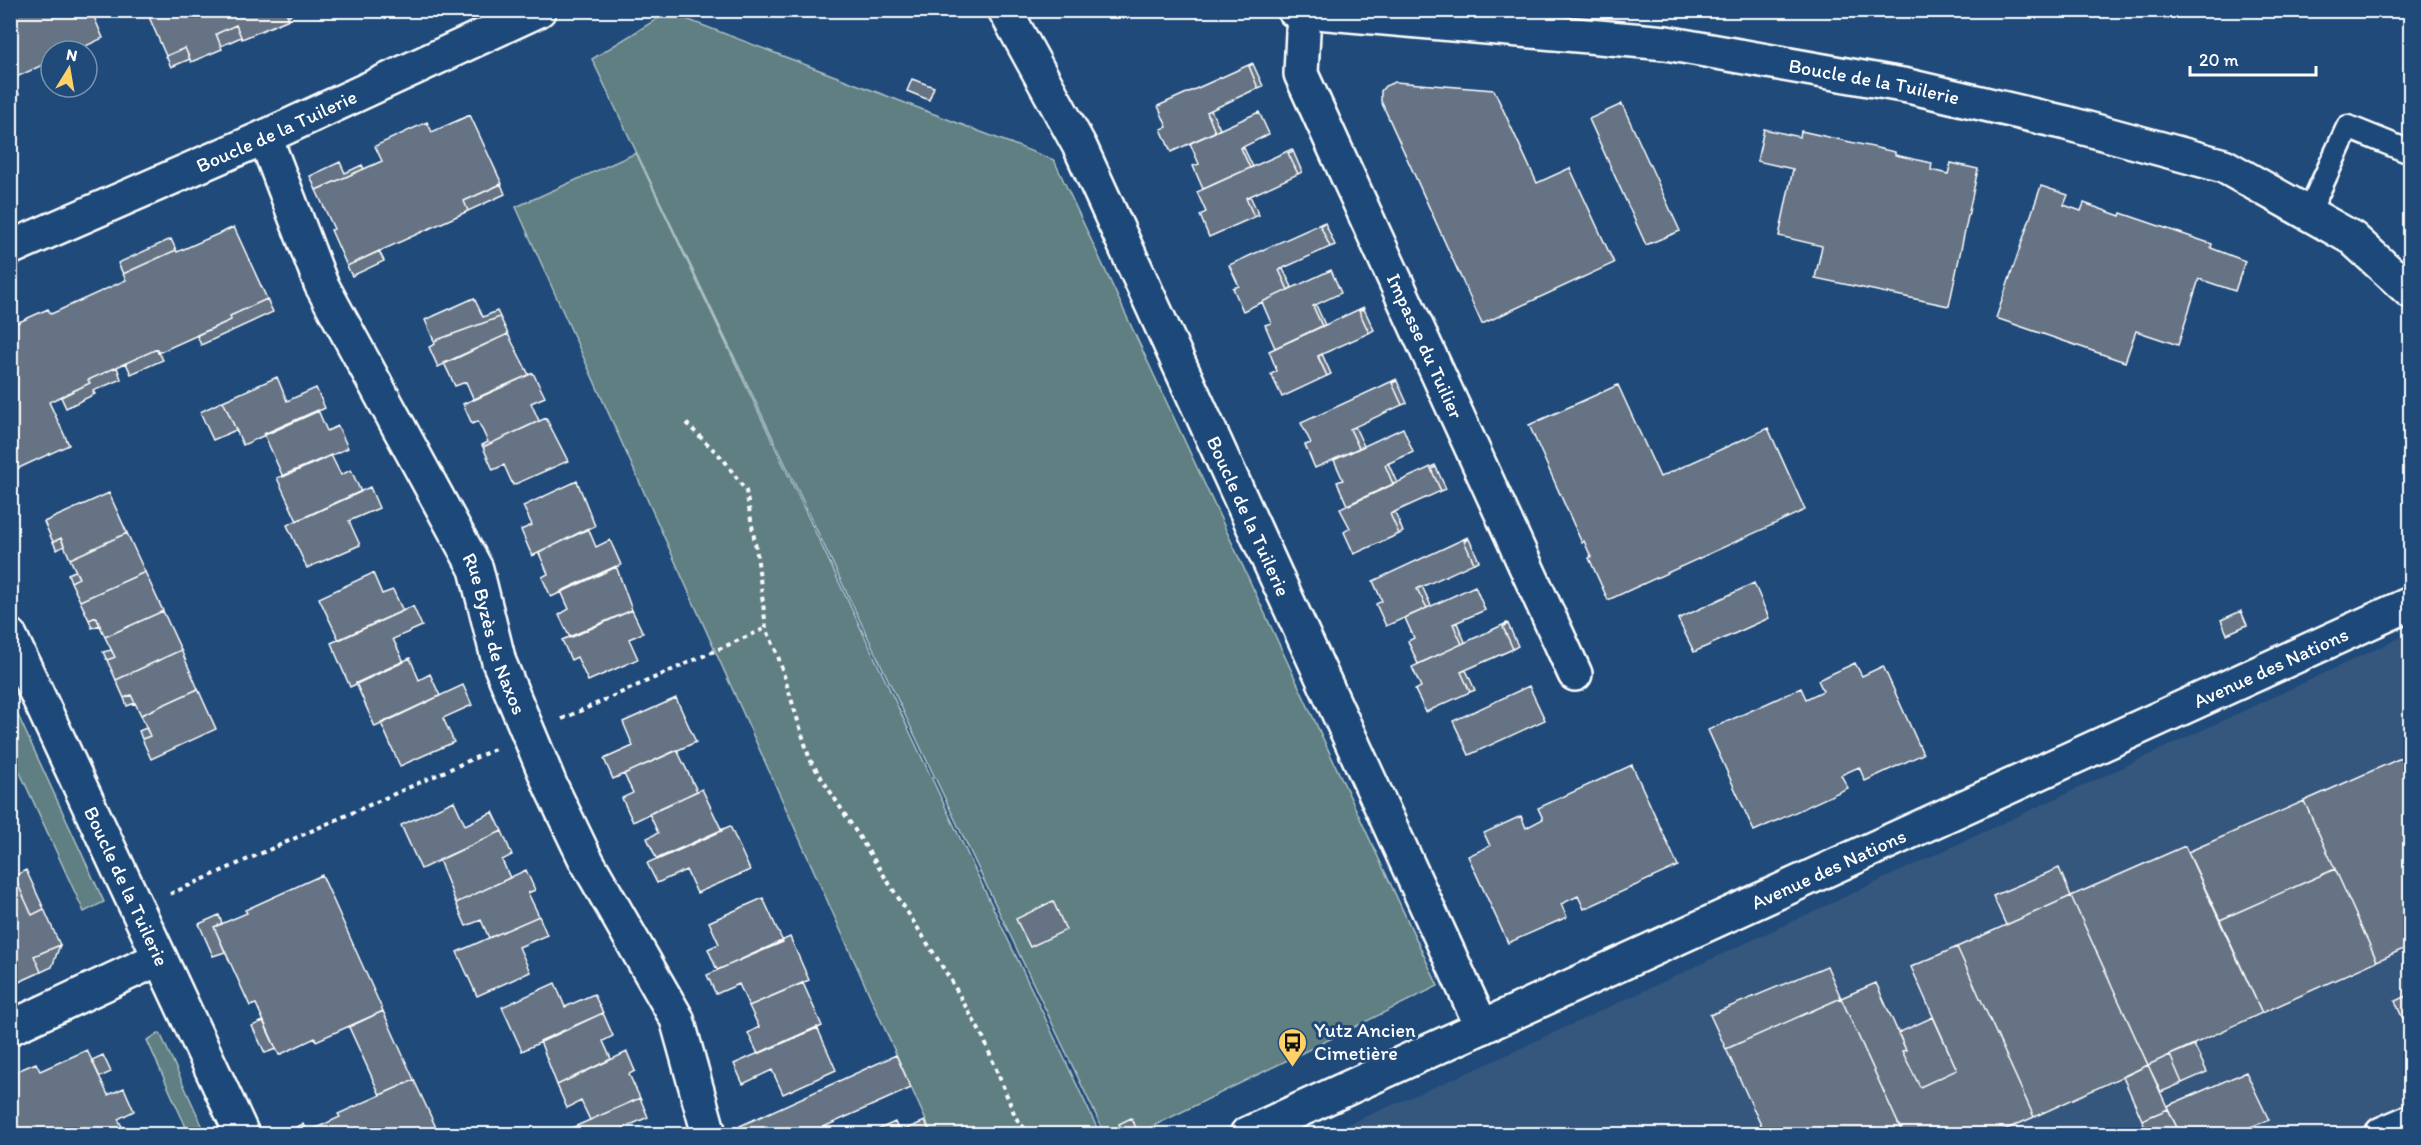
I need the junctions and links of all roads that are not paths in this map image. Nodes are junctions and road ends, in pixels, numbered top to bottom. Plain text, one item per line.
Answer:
1 (539, 10) edge
2 (1005, 10) edge
3 (1299, 11) edge
4 (266, 137) junction
5 (2410, 152) edge
6 (2308, 214) junction
7 (10, 248) edge
8 (2410, 291) edge
9 (2410, 604) edge
10 (10, 636) edge
11 (1575, 674) dead end
12 (160, 958) junction
13 (10, 1028) edge
14 (1482, 1028) junction
15 (2410, 1122) edge
16 (242, 1134) edge
17 (710, 1134) edge
18 (1247, 1134) edge
19 (2382, 1134) edge

1 - 4 street, Boucle de la Tuilerie
2 - 14 street, Boucle de la Tuilerie
3 - 6 street, Boucle de la Tuilerie
3 - 11 street, Impasse du Tuilier
4 - 7 street, Boucle de la Tuilerie
4 - 17 street, Rue Byzès de Naxos
5 - 6 lane
6 - 8 street, Boucle de la Tuilerie
9 - 14 street, Avenue des Nations
10 - 12 street, Boucle de la Tuilerie
12 - 13 street
12 - 16 street, Boucle de la Tuilerie
14 - 18 street, Avenue des Nations
15 - 19 street

